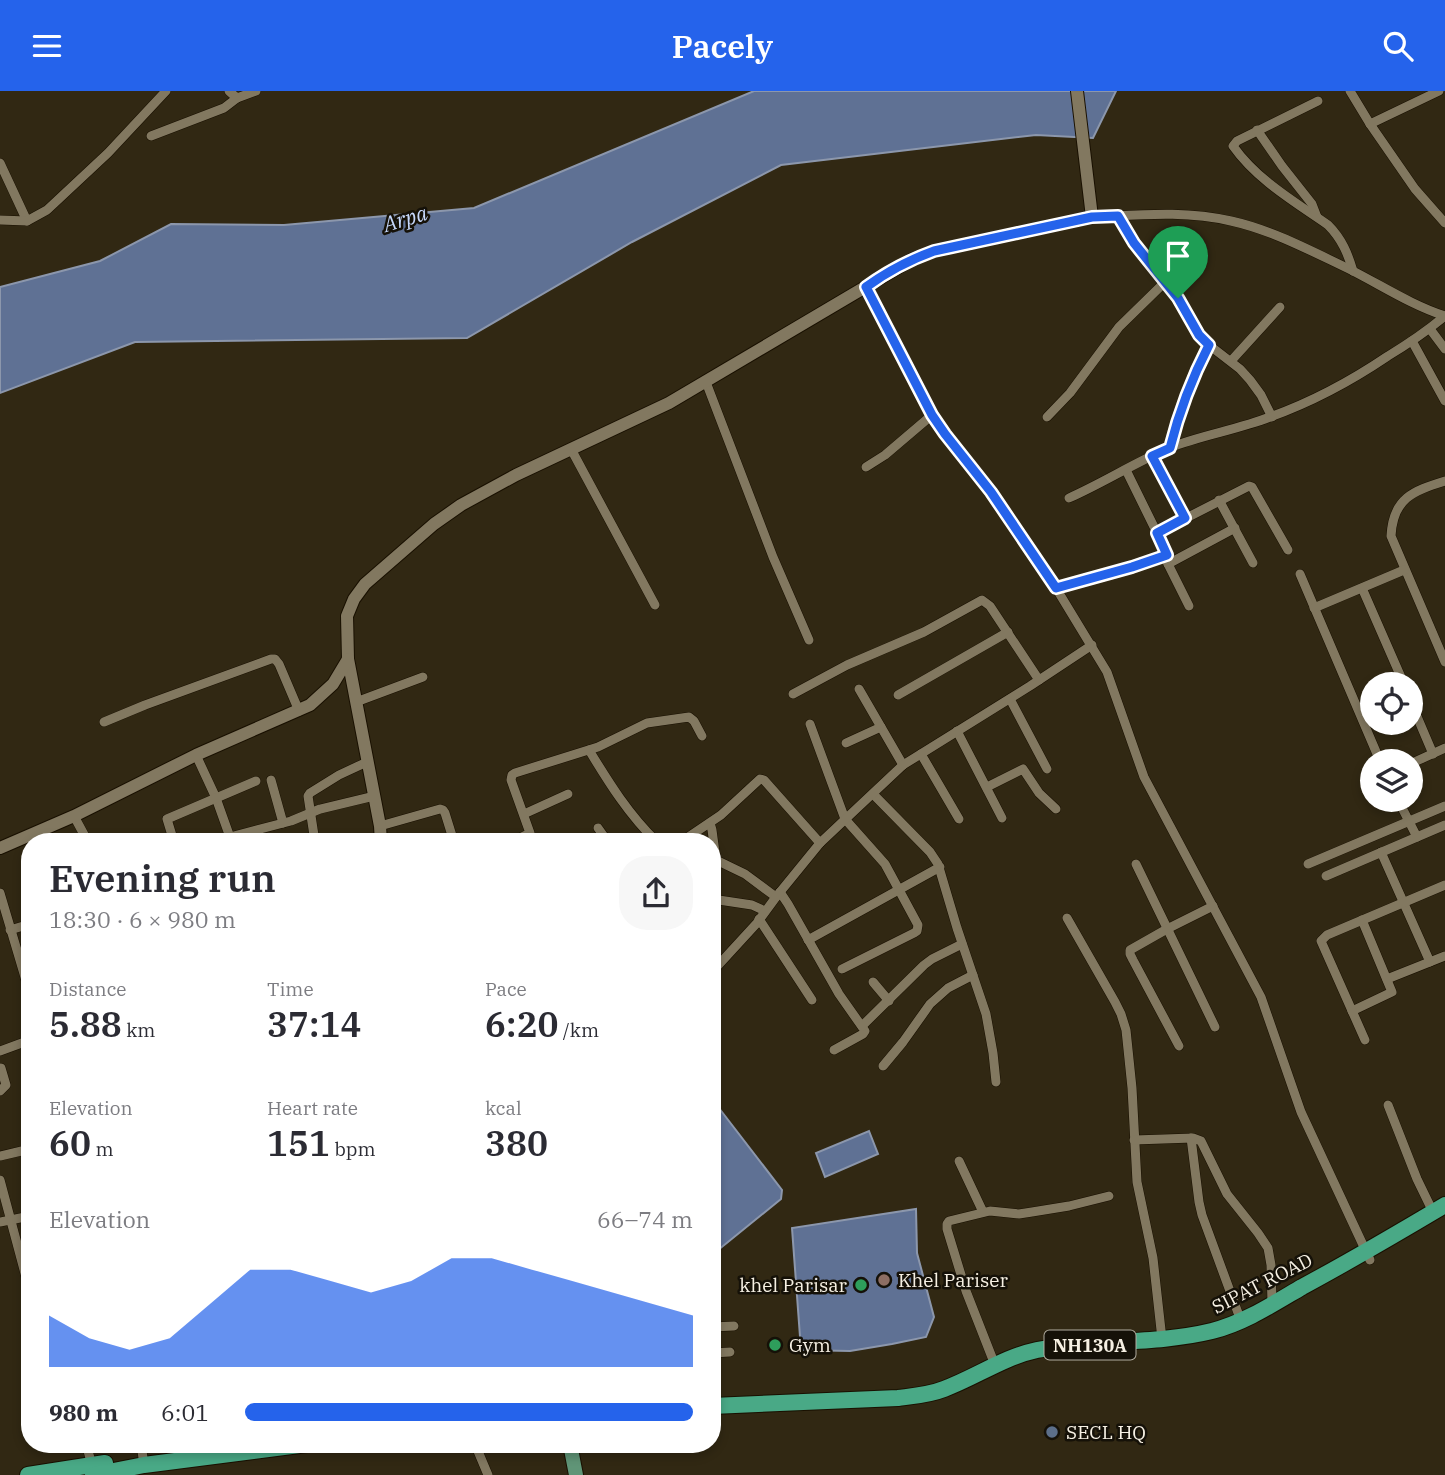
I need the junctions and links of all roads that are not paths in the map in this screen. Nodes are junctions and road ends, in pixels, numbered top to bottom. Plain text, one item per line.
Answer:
1 (166, 91) edge
2 (256, 91) edge
3 (1077, 91) edge
4 (1350, 91) edge
5 (1439, 91) edge
6 (233, 94) edge
7 (1318, 101) dead end
8 (1370, 124) junction
9 (1257, 130) junction
10 (151, 136) dead end
11 (0, 163) edge
12 (1118, 216) junction
13 (1092, 217) junction
14 (1317, 217) junction
15 (0, 220) edge
16 (27, 221) junction
17 (1445, 223) edge
18 (1353, 271) junction
19 (1165, 282) junction
20 (866, 287) junction
21 (1280, 307) dead end
22 (1445, 316) edge
23 (1430, 329) junction
24 (1412, 341) junction
25 (1209, 345) junction
26 (1445, 349) edge
27 (1231, 361) junction
28 (706, 382) junction
29 (1445, 401) edge
30 (932, 415) junction
31 (1047, 417) dead end
32 (1272, 417) junction
33 (1170, 448) junction
34 (571, 449) junction
35 (1152, 456) junction
36 (866, 467) dead end
37 (1126, 470) junction
38 (1445, 481) edge
39 (1069, 498) dead end
40 (1219, 500) junction
41 (1185, 518) junction
42 (1234, 528) junction
43 (1157, 533) junction
44 (1288, 550) dead end
45 (1167, 559) junction
46 (1253, 563) dead end
47 (1404, 570) junction
48 (1300, 574) dead end
49 (1056, 588) junction
50 (1362, 588) junction
51 (655, 605) dead end
52 (1189, 606) dead end
53 (1314, 608) junction
54 (1008, 632) junction
55 (809, 640) dead end
56 (1092, 645) junction
57 (348, 659) junction
58 (1445, 662) edge
59 (1399, 672) edge
60 (423, 677) dead end
61 (1039, 680) junction
62 (859, 689) dead end
63 (793, 694) dead end
64 (898, 695) dead end
65 (1010, 699) junction
66 (356, 702) junction
67 (299, 711) junction
68 (104, 722) dead end
69 (810, 724) dead end
70 (881, 727) junction
71 (957, 731) junction
72 (1423, 731) edge
73 (702, 736) dead end
74 (846, 743) dead end
75 (1445, 748) edge
76 (1375, 749) edge
77 (589, 750) junction
78 (921, 754) junction
79 (1433, 754) junction
80 (196, 755) junction
81 (1423, 758) edge
82 (367, 762) junction
83 (902, 765) junction
84 (1047, 769) dead end
85 (271, 780) dead end
86 (256, 781) dead end
87 (987, 787) junction
88 (873, 794) junction
89 (568, 795) dead end
90 (374, 796) junction
91 (216, 798) junction
92 (1445, 806) edge
93 (1056, 809) dead end
94 (1404, 812) edge
95 (310, 813) junction
96 (524, 814) junction
97 (74, 816) junction
98 (1002, 818) dead end
99 (845, 819) junction
100 (959, 819) dead end
101 (1408, 821) junction
102 (283, 823) junction
103 (710, 823) junction
104 (1445, 825) edge
105 (380, 827) junction
106 (598, 828) dead end
107 (35, 833) edge
108 (83, 833) edge
109 (171, 833) edge
110 (228, 833) edge
111 (252, 833) edge
112 (311, 833) edge
113 (380, 833) edge
114 (451, 833) edge
115 (530, 833) edge
116 (602, 833) edge
117 (648, 833) edge
118 (695, 833) edge
119 (712, 833) edge
120 (1416, 837) junction
121 (21, 839) edge
122 (820, 843) junction
123 (1349, 846) junction
124 (0, 848) edge
125 (1381, 852) junction
126 (721, 862) edge
127 (1357, 863) junction
128 (1308, 864) dead end
129 (1136, 865) dead end
130 (940, 867) junction
131 (1326, 876) dead end
132 (1445, 885) edge
133 (899, 889) junction
134 (0, 893) edge
135 (778, 894) junction
136 (721, 900) edge
137 (1404, 902) junction
138 (1213, 906) junction
139 (762, 915) junction
140 (1067, 918) dead end
141 (1362, 920) junction
142 (21, 927) edge
143 (1167, 929) junction
144 (10, 930) junction
145 (808, 940) junction
146 (962, 944) junction
147 (1445, 956) edge
148 (721, 962) edge
149 (1430, 962) junction
150 (21, 965) edge
151 (842, 969) dead end
152 (973, 975) junction
153 (1387, 979) junction
154 (873, 982) dead end
155 (812, 1000) dead end
156 (889, 1001) junction
157 (1352, 1011) junction
158 (862, 1026) junction
159 (1215, 1027) dead end
160 (1365, 1041) dead end
161 (21, 1043) edge
162 (1179, 1047) dead end
163 (834, 1050) dead end
164 (0, 1051) edge
165 (883, 1066) dead end
166 (1, 1068) edge
167 (996, 1082) dead end
168 (0, 1091) edge
169 (1388, 1105) dead end
170 (1191, 1138) junction
171 (1134, 1140) junction
172 (21, 1151) edge
173 (0, 1156) edge
174 (959, 1161) dead end
175 (0, 1180) edge
176 (1109, 1196) dead end
177 (1441, 1211) edge
178 (984, 1212) junction
179 (21, 1218) edge
180 (10, 1221) junction
181 (0, 1222) edge
182 (1368, 1256) junction
183 (21, 1260) edge
184 (1272, 1304) junction
185 (1245, 1323) junction
186 (734, 1326) dead end
187 (721, 1327) edge
188 (1162, 1339) junction
189 (721, 1352) edge
190 (730, 1352) dead end
191 (995, 1365) junction
192 (721, 1406) edge
193 (721, 1415) edge
194 (163, 1453) edge
195 (184, 1453) edge
196 (479, 1453) edge
197 (572, 1453) edge
198 (143, 1456) edge
199 (92, 1470) edge
200 (125, 1472) edge
201 (28, 1475) edge
202 (488, 1475) edge
203 (576, 1475) edge

1 - 16 street
2 - 6 street
3 - 13 street
4 - 8 street
5 - 8 street
6 - 10 street
7 - 9 street
8 - 17 street
9 - 14 street
9 - 14 street
11 - 16 street
12 - 13 street
12 - 18 street
12 - 19 street
13 - 20 street
14 - 18 street
15 - 16 street
18 - 22 street
19 - 25 street
19 - 31 street
20 - 28 street
20 - 30 street
21 - 27 street
22 - 23 street
23 - 24 street
23 - 26 street
24 - 29 street
24 - 32 street
25 - 27 street
25 - 33 street
27 - 32 street
28 - 34 street
28 - 55 street
30 - 36 street
30 - 49 street
32 - 33 street
33 - 35 street
34 - 51 street
34 - 57 street
35 - 37 street
35 - 41 street
37 - 39 street
37 - 43 street
38 - 47 street
40 - 41 street
40 - 42 street
40 - 44 street
41 - 43 street
42 - 45 street
42 - 46 street
43 - 45 street
45 - 49 street
45 - 52 street
47 - 50 street
47 - 58 street
48 - 53 street
49 - 56 street
50 - 53 street
50 - 59 street
53 - 76 street
54 - 61 street
54 - 63 street
54 - 64 street
56 - 61 street
56 - 138 street
57 - 66 street
57 - 67 street
60 - 66 street
61 - 65 street
62 - 70 street
65 - 71 street
65 - 84 street
66 - 82 street
67 - 68 street
67 - 80 street
69 - 99 street
70 - 74 street
70 - 83 street
71 - 78 street
71 - 87 street
72 - 79 street
73 - 77 street
75 - 79 street
77 - 96 street
77 - 117 street
78 - 83 street
78 - 100 street
79 - 81 street
80 - 91 street
80 - 97 street
82 - 90 street
82 - 95 street
83 - 88 street
85 - 102 street
86 - 91 street
87 - 93 street
87 - 98 street
88 - 99 street
88 - 130 street
89 - 96 street
90 - 95 street
90 - 105 street
91 - 109 street
91 - 110 street
92 - 101 street
94 - 101 street
95 - 102 street
95 - 112 street
96 - 115 street
97 - 107 street
97 - 108 street
99 - 122 street
99 - 133 street
101 - 120 street
101 - 123 street
102 - 111 street
103 - 118 street
103 - 119 street
103 - 122 street
104 - 120 street
105 - 113 street
105 - 114 street
106 - 116 street
120 - 125 street
121 - 124 street
122 - 135 street
123 - 127 street
123 - 128 street
125 - 127 street
125 - 137 street
126 - 135 street
127 - 131 street
129 - 143 street
130 - 133 street
130 - 146 street
132 - 137 street
133 - 145 street
133 - 151 street
134 - 144 street
135 - 139 street
135 - 145 street
136 - 139 street
137 - 141 street
137 - 149 street
138 - 143 street
138 - 182 street
139 - 148 street
139 - 155 street
140 - 171 street
141 - 153 street
141 - 157 street
142 - 144 street
143 - 159 street
143 - 162 street
144 - 150 street
145 - 158 street
146 - 152 street
146 - 156 street
147 - 149 street
149 - 153 street
152 - 165 street
152 - 167 street
153 - 157 street
154 - 156 street
156 - 158 street
157 - 160 street
158 - 163 street
161 - 164 street
166 - 168 street
169 - 177 street
170 - 171 street
170 - 184 street
170 - 185 street
171 - 188 street
172 - 173 street
174 - 178 street
175 - 180 street
176 - 178 street
177 - 182 highway, SIPAT ROAD / NH130A
178 - 191 street
179 - 180 street
180 - 181 street
180 - 183 street
182 - 184 highway, SIPAT ROAD / NH130A
182 - 185 highway, SIPAT ROAD / NH130A
184 - 185 highway, SIPAT ROAD / NH130A
185 - 188 highway, SIPAT ROAD / NH130A
185 - 193 highway, SIPAT ROAD / NH130A
186 - 187 street
188 - 191 highway, SIPAT ROAD / NH130A
189 - 190 street
191 - 192 highway, SIPAT ROAD / NH130A
194 - 198 highway
195 - 198 highway
196 - 202 street
197 - 203 main road
198 - 199 highway
198 - 200 highway
199 - 200 highway
199 - 201 highway

